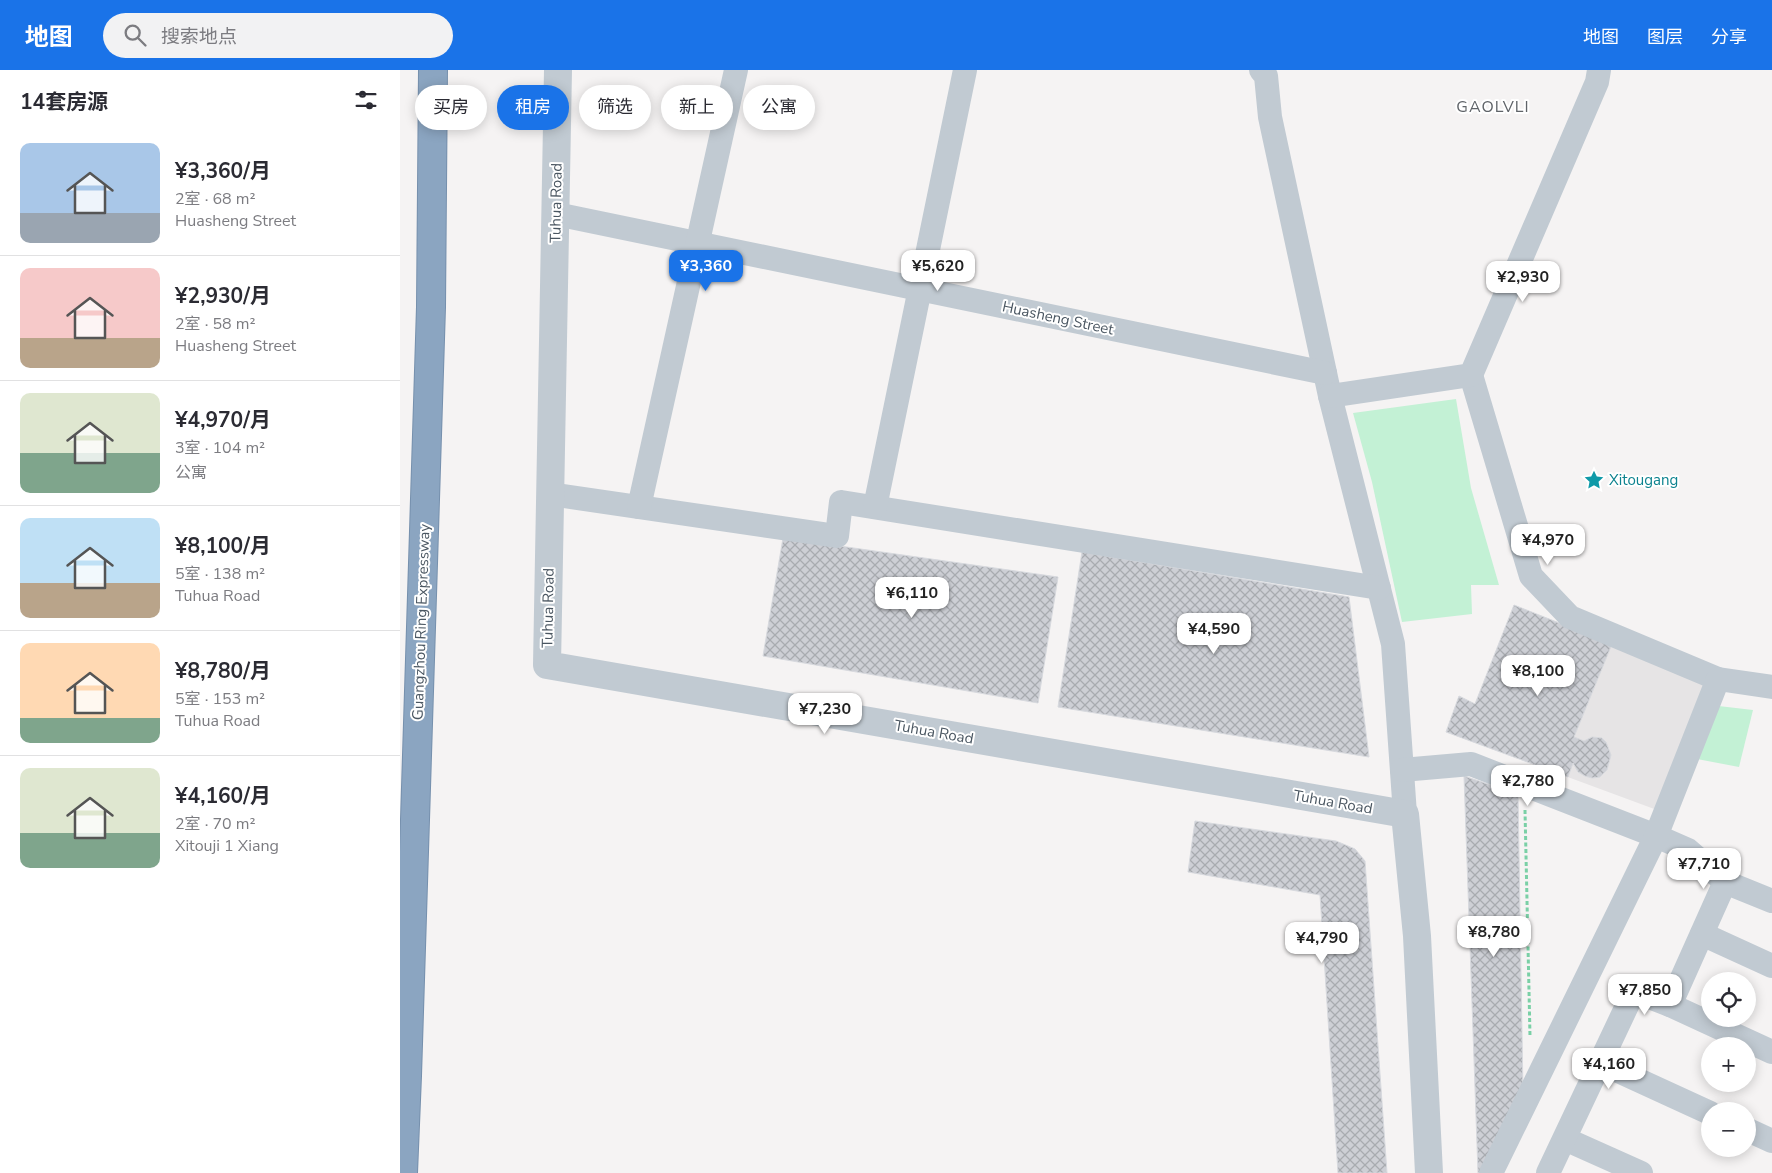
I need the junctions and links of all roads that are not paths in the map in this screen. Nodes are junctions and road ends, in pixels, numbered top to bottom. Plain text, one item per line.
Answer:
1 (433, 70) edge
2 (558, 70) edge
3 (736, 70) edge
4 (965, 70) edge
5 (1261, 70) edge
6 (1599, 70) edge
7 (556, 214) junction
8 (698, 244) junction
9 (919, 289) junction
10 (1325, 373) junction
11 (1471, 375) junction
12 (1330, 396) junction
13 (550, 494) junction
14 (639, 507) junction
15 (875, 507) junction
16 (1379, 588) junction
17 (1718, 679) junction
18 (1772, 687) edge
19 (1402, 770) junction
20 (1405, 814) junction
21 (1656, 836) junction
22 (1725, 882) junction
23 (1772, 901) edge
24 (1702, 934) junction
25 (1772, 966) edge
26 (1670, 1005) junction
27 (1772, 1052) edge
28 (1601, 1064) junction
29 (1701, 1109) edge
30 (1756, 1134) edge
31 (1565, 1139) junction
32 (1772, 1141) edge
33 (402, 1173) edge
34 (1429, 1173) edge
35 (1491, 1173) edge
36 (1548, 1173) edge
37 (1641, 1173) edge

1 - 33 highway, Guangzhou Ring Expressway
2 - 7 street, Tuhua Road
3 - 8 street
4 - 9 street
5 - 10 street
6 - 11 street
7 - 8 street, Huasheng Street
7 - 13 street, Tuhua Road
8 - 9 street, Huasheng Street
8 - 14 street
9 - 10 street, Huasheng Street
9 - 15 street
10 - 12 street
11 - 12 street
11 - 17 street
12 - 16 street
13 - 14 street
13 - 20 street, Tuhua Road
14 - 15 street
15 - 16 street
16 - 19 street
17 - 18 street
17 - 21 street
19 - 20 street
19 - 21 street
20 - 34 street
21 - 22 street
21 - 35 street
22 - 23 street
22 - 24 street
24 - 25 street
24 - 26 street
26 - 27 street
26 - 28 street
28 - 29 street
28 - 31 street
30 - 32 street
31 - 36 street
31 - 37 street

